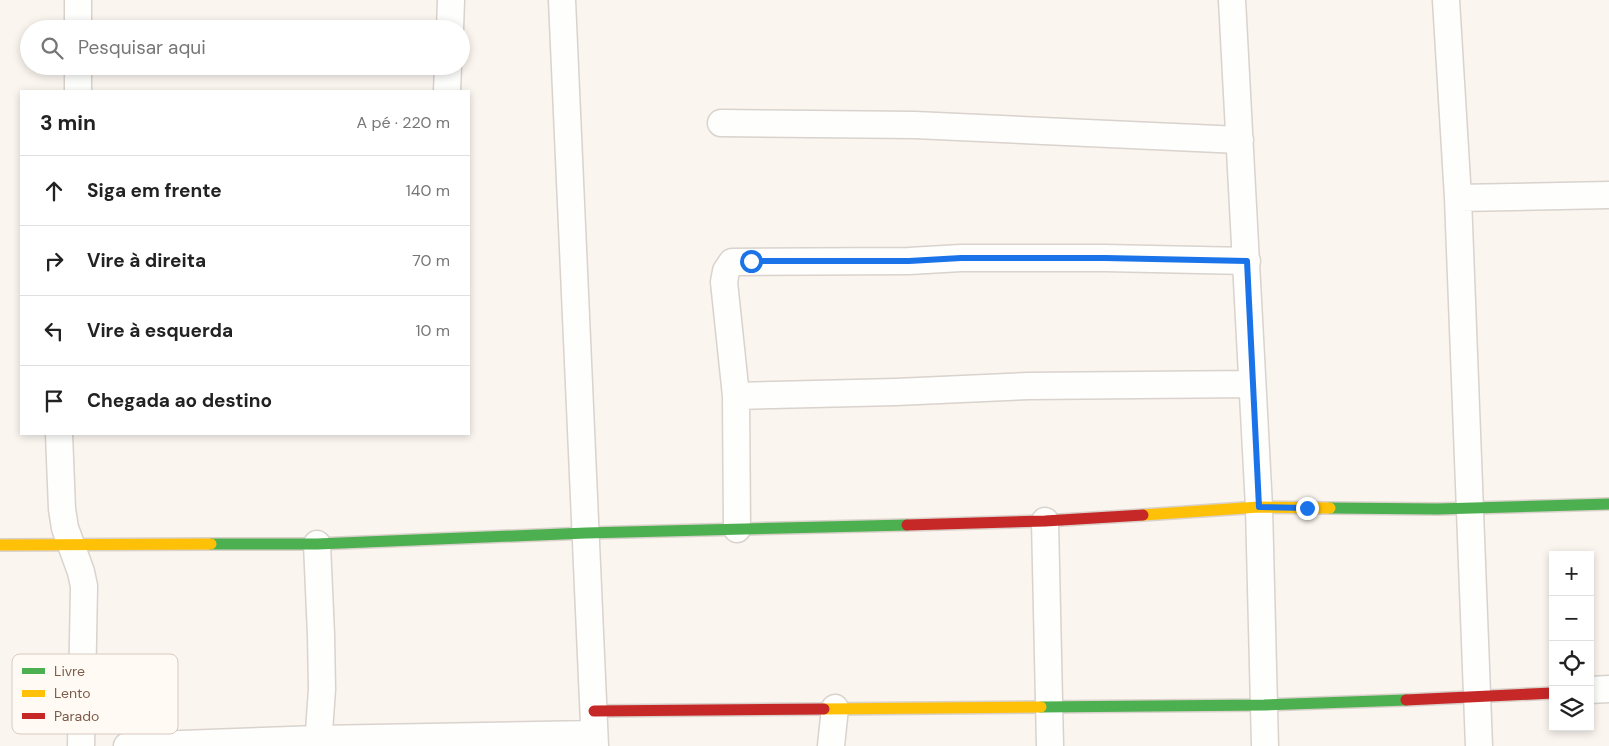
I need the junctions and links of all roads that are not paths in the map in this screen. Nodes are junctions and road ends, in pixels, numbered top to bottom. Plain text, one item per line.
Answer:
1 (78, 0) edge
2 (451, 0) edge
3 (562, 0) edge
4 (1232, 0) edge
5 (1446, 0) edge
6 (78, 20) edge
7 (450, 20) edge
8 (78, 75) edge
9 (448, 75) edge
10 (78, 90) edge
11 (448, 90) edge
12 (721, 123) dead end
13 (1240, 140) junction
14 (1609, 195) edge
15 (1458, 198) junction
16 (1247, 261) junction
17 (1252, 384) junction
18 (736, 396) junction
19 (59, 435) edge
20 (1609, 504) edge
21 (1259, 507) junction
22 (1470, 507) junction
23 (1045, 521) junction
24 (737, 529) junction
25 (586, 533) junction
26 (317, 544) junction
27 (0, 545) edge
28 (71, 545) junction
29 (83, 654) edge
30 (1609, 689) edge
31 (1594, 690) edge
32 (1549, 693) edge
33 (1477, 697) junction
34 (1264, 705) junction
35 (1048, 706) junction
36 (835, 708) junction
37 (594, 730) edge
38 (319, 742) edge
39 (127, 746) edge
40 (831, 746) edge
41 (1050, 746) edge
42 (1265, 746) edge
43 (1479, 746) edge

1 - 6 street
2 - 7 street
3 - 25 street
4 - 13 street
5 - 15 street
8 - 10 street
9 - 11 street
12 - 13 street
13 - 16 street
14 - 15 street
15 - 22 street
16 - 17 street
16 - 18 street
17 - 18 street
17 - 21 street
18 - 24 street
19 - 28 street
20 - 22 street
21 - 22 street
21 - 23 street
21 - 34 street
22 - 33 street
23 - 24 street
23 - 35 street
24 - 25 street
25 - 26 street
25 - 37 street
26 - 28 street
26 - 38 street
27 - 28 street
28 - 29 street
30 - 31 street
32 - 33 street
33 - 34 street
33 - 43 street
34 - 35 street
34 - 42 street
35 - 36 street
35 - 41 street
36 - 37 street
36 - 40 street
37 - 38 street
38 - 39 street

